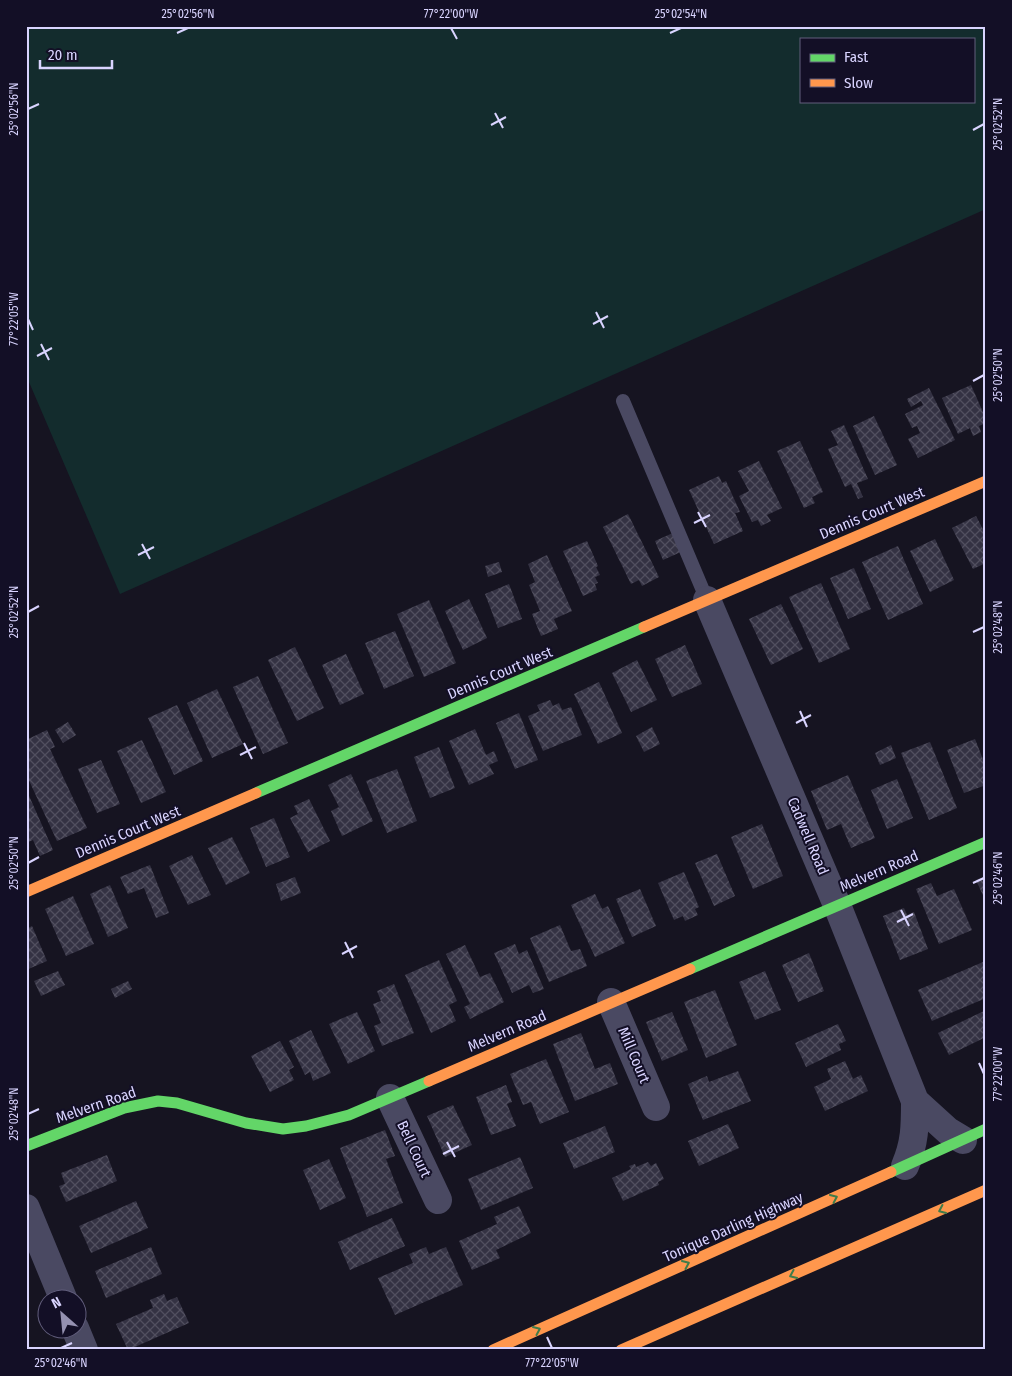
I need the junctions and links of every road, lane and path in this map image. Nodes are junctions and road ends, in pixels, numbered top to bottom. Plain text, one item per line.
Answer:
1 (623, 401) dead end
2 (986, 480) edge
3 (707, 600) junction
4 (986, 842) edge
5 (26, 892) edge
6 (837, 906) junction
7 (611, 1002) junction
8 (390, 1098) junction
9 (915, 1101) junction
10 (656, 1107) dead end
11 (974, 1135) edge
12 (26, 1146) edge
13 (904, 1166) junction
14 (986, 1190) edge
15 (438, 1200) dead end
16 (26, 1208) edge
17 (59, 1288) edge
18 (79, 1338) edge
19 (84, 1350) edge
20 (493, 1350) edge
21 (621, 1350) edge

1 - 3 lane
2 - 3 main road, Dennis Court West
3 - 5 main road, Dennis Court West
3 - 6 street, Cadwell Road
4 - 6 main road, Melvern Road
6 - 7 main road, Melvern Road
6 - 9 street, Cadwell Road
7 - 8 main road, Melvern Road
7 - 10 street, Mill Court
8 - 12 main road, Melvern Road
8 - 15 street, Bell Court
9 - 11 street, Cadwell Road
9 - 13 street, Cadwell Road
11 - 13 main road, Tonique Darling Highway
20 -> 13 main road, Tonique Darling Highway
14 -> 21 main road
16 - 17 street
18 - 19 street

